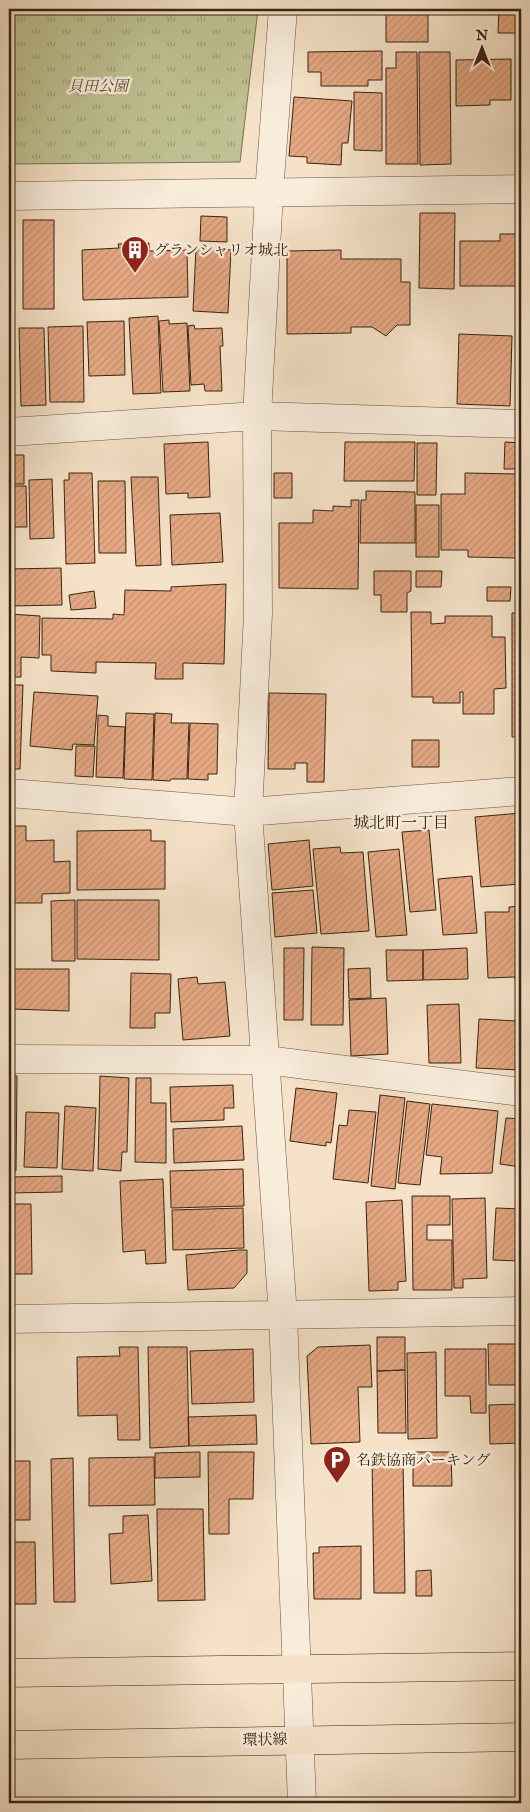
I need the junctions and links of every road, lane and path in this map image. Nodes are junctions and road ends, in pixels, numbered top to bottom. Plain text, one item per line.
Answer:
1 (283, 9) edge
2 (521, 190) edge
3 (269, 193) junction
4 (9, 196) edge
5 (257, 416) junction
6 (521, 424) edge
7 (9, 432) edge
8 (521, 790) edge
9 (9, 793) edge
10 (248, 812) junction
11 (9, 1059) edge
12 (266, 1060) junction
13 (521, 1092) edge
14 (521, 1311) edge
15 (283, 1316) junction
16 (9, 1319) edge
17 (521, 1666) edge
18 (297, 1668) junction
19 (9, 1673) edge
20 (521, 1737) edge
21 (300, 1740) junction
22 (9, 1745) edge
23 (302, 1803) edge

1 - 3 street
2 - 3 street
3 - 4 street
3 - 5 street
5 - 6 street
5 - 7 street
5 - 10 street
8 - 10 street
9 - 10 street
10 - 12 street
11 - 12 street
12 - 13 street
12 - 15 street
14 - 15 street
15 - 16 street
15 - 18 street
17 - 18 main road
18 - 19 main road
18 - 21 street
20 - 21 main road, 環状線
21 - 22 main road, 環状線
21 - 23 street

